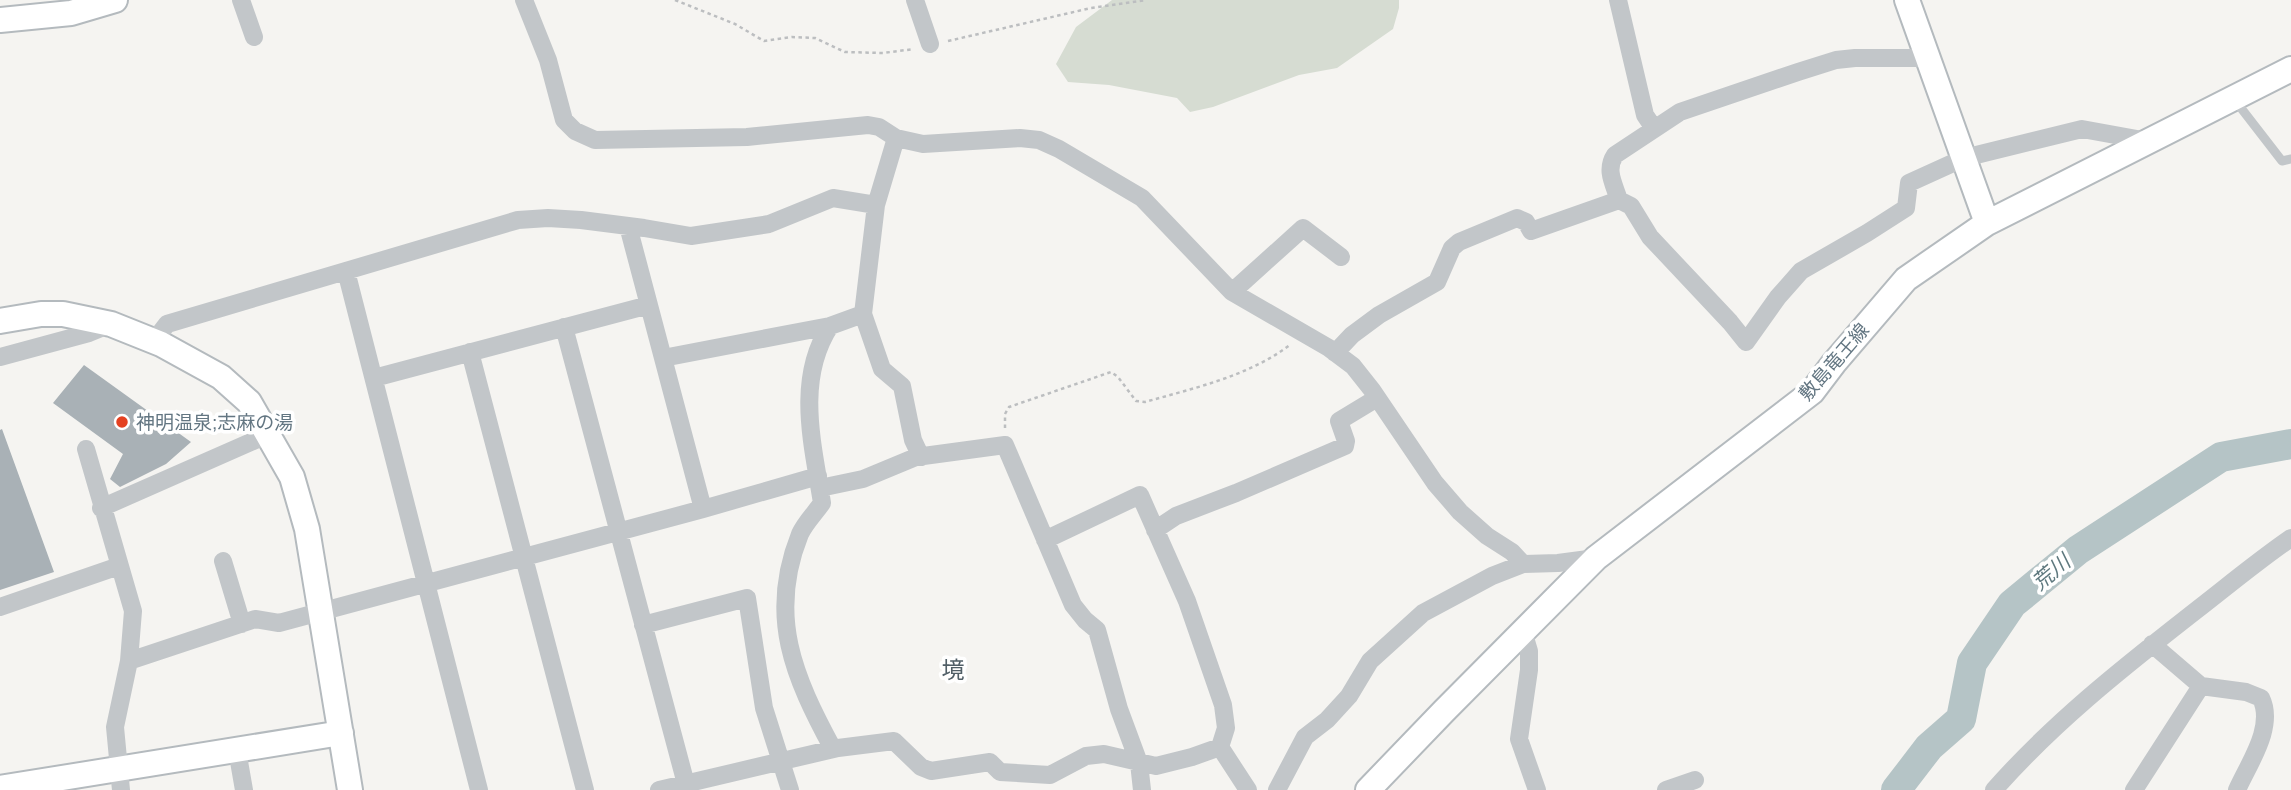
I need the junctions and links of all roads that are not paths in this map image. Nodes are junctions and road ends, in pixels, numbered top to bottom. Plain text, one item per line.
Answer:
1 (242, 0) edge
2 (524, 0) edge
3 (915, 0) edge
4 (1618, 0) edge
5 (1907, 0) edge
6 (111, 1) edge
7 (69, 6) edge
8 (0, 20) edge
9 (254, 37) dead end
10 (930, 44) dead end
11 (1928, 58) junction
12 (2291, 69) edge
13 (2233, 98) junction
14 (1653, 127) junction
15 (896, 138) junction
16 (2148, 141) junction
17 (1964, 158) junction
18 (2291, 159) edge
19 (1619, 200) junction
20 (876, 205) junction
21 (1987, 223) junction
22 (628, 226) junction
23 (1341, 257) dead end
24 (346, 271) junction
25 (1232, 292) junction
26 (649, 305) junction
27 (863, 314) junction
28 (0, 321) edge
29 (111, 324) junction
30 (830, 326) junction
31 (564, 327) junction
32 (154, 341) junction
33 (470, 352) junction
34 (1335, 353) junction
35 (0, 357) edge
36 (663, 358) junction
37 (374, 378) junction
38 (1377, 398) junction
39 (269, 434) junction
40 (86, 449) dead end
41 (921, 457) junction
42 (819, 482) junction
43 (101, 508) junction
44 (703, 509) junction
45 (1155, 530) junction
46 (618, 532) junction
47 (2291, 538) edge
48 (1045, 540) junction
49 (523, 557) junction
50 (1596, 558) junction
51 (223, 561) dead end
52 (1523, 564) junction
53 (119, 566) junction
54 (427, 583) junction
55 (0, 607) edge
56 (321, 611) junction
57 (242, 624) junction
58 (643, 625) junction
59 (1523, 631) junction
60 (2152, 644) junction
61 (129, 661) junction
62 (2201, 686) junction
63 (341, 733) junction
64 (1220, 747) junction
65 (833, 749) junction
66 (237, 750) junction
67 (781, 761) junction
68 (1139, 762) junction
69 (120, 779) edge
70 (1695, 780) dead end
71 (686, 784) junction
72 (0, 788) edge
73 (244, 790) edge
74 (351, 790) edge
75 (479, 790) edge
76 (585, 790) edge
77 (659, 790) edge
78 (790, 790) edge
79 (1142, 790) edge
80 (1248, 790) edge
81 (1277, 790) edge
82 (1368, 790) edge
83 (1537, 790) edge
84 (1665, 790) edge
85 (1994, 790) edge
86 (2134, 790) edge
87 (2237, 790) edge

1 - 9 street
2 - 15 street
3 - 10 street
4 - 14 street
5 - 11 street
6 - 7 street
7 - 8 street
11 - 14 street
11 - 17 street
12 - 13 street, 敷島竜王線
13 - 16 street, 敷島竜王線
13 - 18 lane
14 - 19 street
15 - 20 street
15 - 25 street
16 - 17 street
16 - 21 street, 敷島竜王線
17 - 19 street
17 - 21 street
19 - 34 street
20 - 22 street
20 - 27 street
21 - 50 street, 敷島竜王線
22 - 24 street
22 - 26 street
23 - 25 street
24 - 32 street
24 - 37 street
25 - 34 street
26 - 31 street
26 - 36 street
27 - 30 street
27 - 41 street
28 - 29 street
29 - 32 street
29 - 35 street
30 - 36 street
30 - 42 street
31 - 33 street
31 - 46 street
32 - 39 street
33 - 37 street
33 - 49 street
34 - 38 street
36 - 44 street
37 - 54 street
38 - 45 street
38 - 52 street
39 - 43 street
39 - 56 street
40 - 43 street
41 - 42 street
41 - 48 street
42 - 44 street
42 - 65 street
43 - 53 street
44 - 46 street
45 - 48 street
45 - 64 street
46 - 49 street
46 - 58 street
47 - 60 street
48 - 68 street
49 - 54 street
49 - 76 street
50 - 52 street
50 - 59 street, 敷島竜王線
51 - 57 street
52 - 81 street
53 - 55 street
53 - 61 street
54 - 56 street
54 - 75 street
56 - 57 street
56 - 63 street
57 - 61 street
58 - 67 street
58 - 71 street
59 - 82 street, 敷島竜王線
59 - 83 street
60 - 62 street
60 - 85 street
61 - 69 street
62 - 86 street
62 - 87 street
63 - 66 street
63 - 74 street
64 - 68 street
64 - 80 street
65 - 67 street
65 - 68 street
66 - 69 street
66 - 73 street
67 - 71 street
67 - 78 street
68 - 79 street
69 - 72 street
70 - 84 street
71 - 77 street

